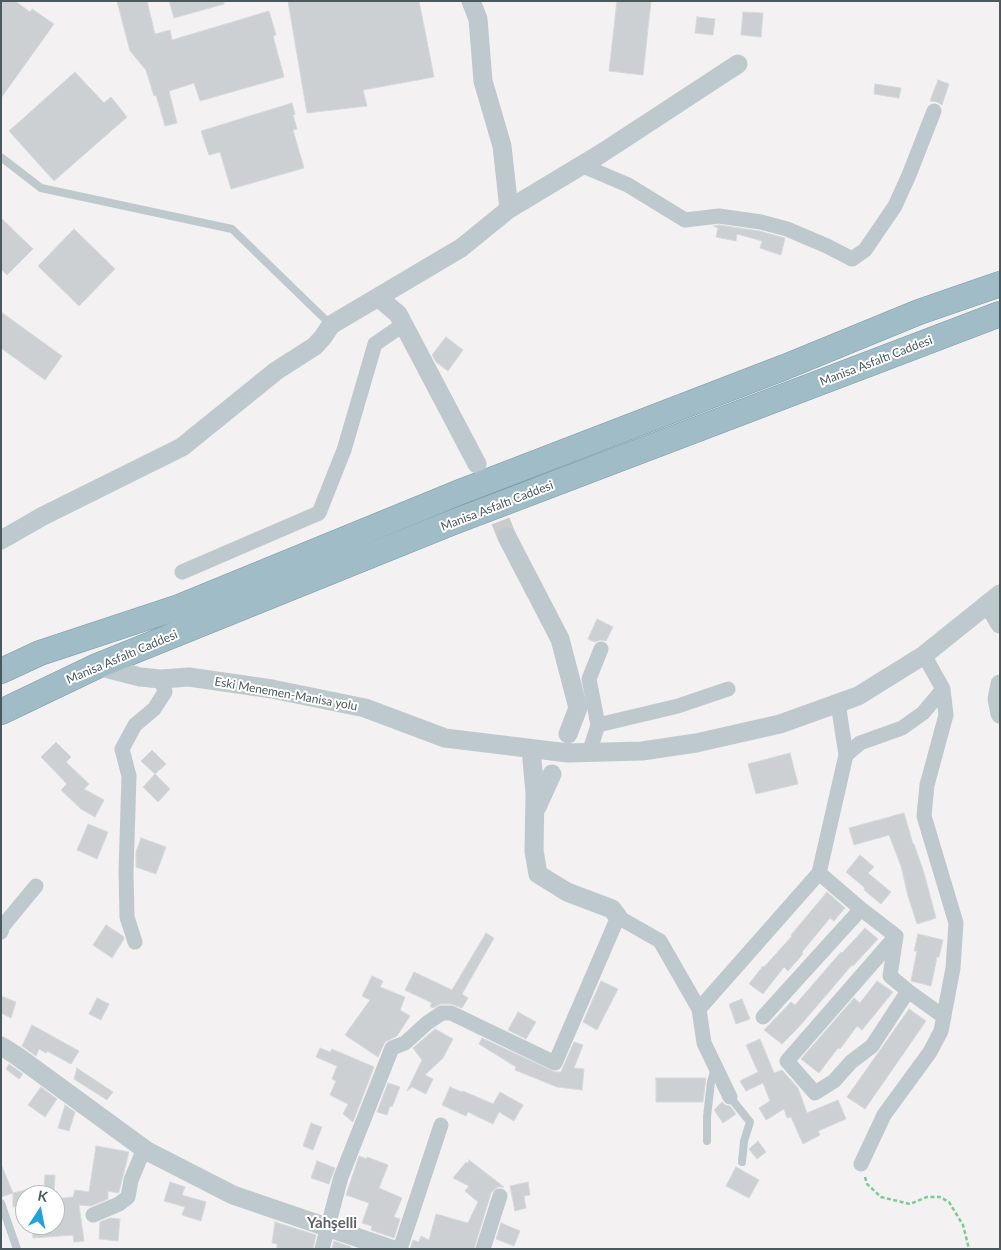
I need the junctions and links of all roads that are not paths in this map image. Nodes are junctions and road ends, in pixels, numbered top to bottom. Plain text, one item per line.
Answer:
1 (471, 1) edge
2 (738, 64) dead end
3 (934, 111) dead end
4 (2, 158) edge
5 (581, 165) junction
6 (509, 209) junction
7 (1000, 284) edge
8 (379, 298) junction
9 (1000, 314) edge
10 (404, 324) junction
11 (331, 325) junction
12 (476, 464) dead end
13 (507, 537) tunnel mouth
14 (1, 540) edge
15 (182, 572) dead end
16 (994, 599) edge
17 (1000, 624) edge
18 (601, 649) dead end
19 (924, 655) junction
20 (97, 666) junction
21 (1, 671) edge
22 (161, 680) junction
23 (1000, 684) edge
24 (728, 689) dead end
25 (944, 689) junction
26 (838, 703) junction
27 (1, 712) edge
28 (1000, 714) edge
29 (598, 725) junction
30 (568, 734) dead end
31 (531, 749) junction
32 (589, 753) junction
33 (846, 755) junction
34 (552, 774) dead end
35 (535, 811) junction
36 (819, 873) junction
37 (36, 886) dead end
38 (861, 910) junction
39 (618, 917) junction
40 (2, 927) edge
41 (896, 936) junction
42 (135, 942) dead end
43 (908, 991) junction
44 (698, 1009) junction
45 (762, 1017) dead end
46 (944, 1017) junction
47 (8, 1050) edge
48 (715, 1066) junction
49 (730, 1097) joint
50 (441, 1124) dead end
51 (708, 1141) dead end
52 (144, 1149) junction
53 (742, 1162) dead end
54 (860, 1164) road end
55 (500, 1196) dead end
56 (1, 1203) edge
57 (93, 1215) dead end
58 (328, 1227) junction
59 (17, 1249) edge
60 (322, 1249) edge
61 (391, 1249) edge
62 (400, 1249) edge
63 (483, 1249) edge

1 - 6 street
2 - 5 street
3 - 5 street
4 - 11 lane
5 - 6 street
6 - 8 street
7 - 21 highway, Manisa Asfaltı Caddesi
8 - 10 street
8 - 11 street
9 - 20 highway, Manisa Asfaltı Caddesi
10 - 12 street
10 - 15 street
11 - 14 street
13 - 30 street
16 - 17 street
16 - 19 street, Eski Menemen-Manisa yolu
18 - 29 street
19 - 25 street
19 - 26 street, Eski Menemen-Manisa yolu
20 - 22 street, Eski Menemen-Manisa yolu
20 - 27 highway, Manisa Asfaltı Caddesi
22 - 31 street, Eski Menemen-Manisa yolu
22 - 42 street
23 - 28 street
24 - 29 street
25 - 33 street
25 - 46 street
26 - 32 street, Eski Menemen-Manisa yolu
26 - 33 street
29 - 32 street
31 - 32 street, Eski Menemen-Manisa yolu
31 - 35 street
33 - 36 street
34 - 35 street
35 - 39 street
36 - 38 street
36 - 44 street
37 - 40 street
38 - 41 street
38 - 45 street
39 - 44 street
39 - 58 street
41 - 43 street
41 - 43 street
43 - 46 street
44 - 48 street
46 - 54 street
47 - 52 street
48 - 49 street
48 - 51 lane
49 - 53 lane
50 - 62 street
52 - 57 street
52 - 58 street
55 - 63 street
56 - 59 lane
58 - 60 street
58 - 61 street

